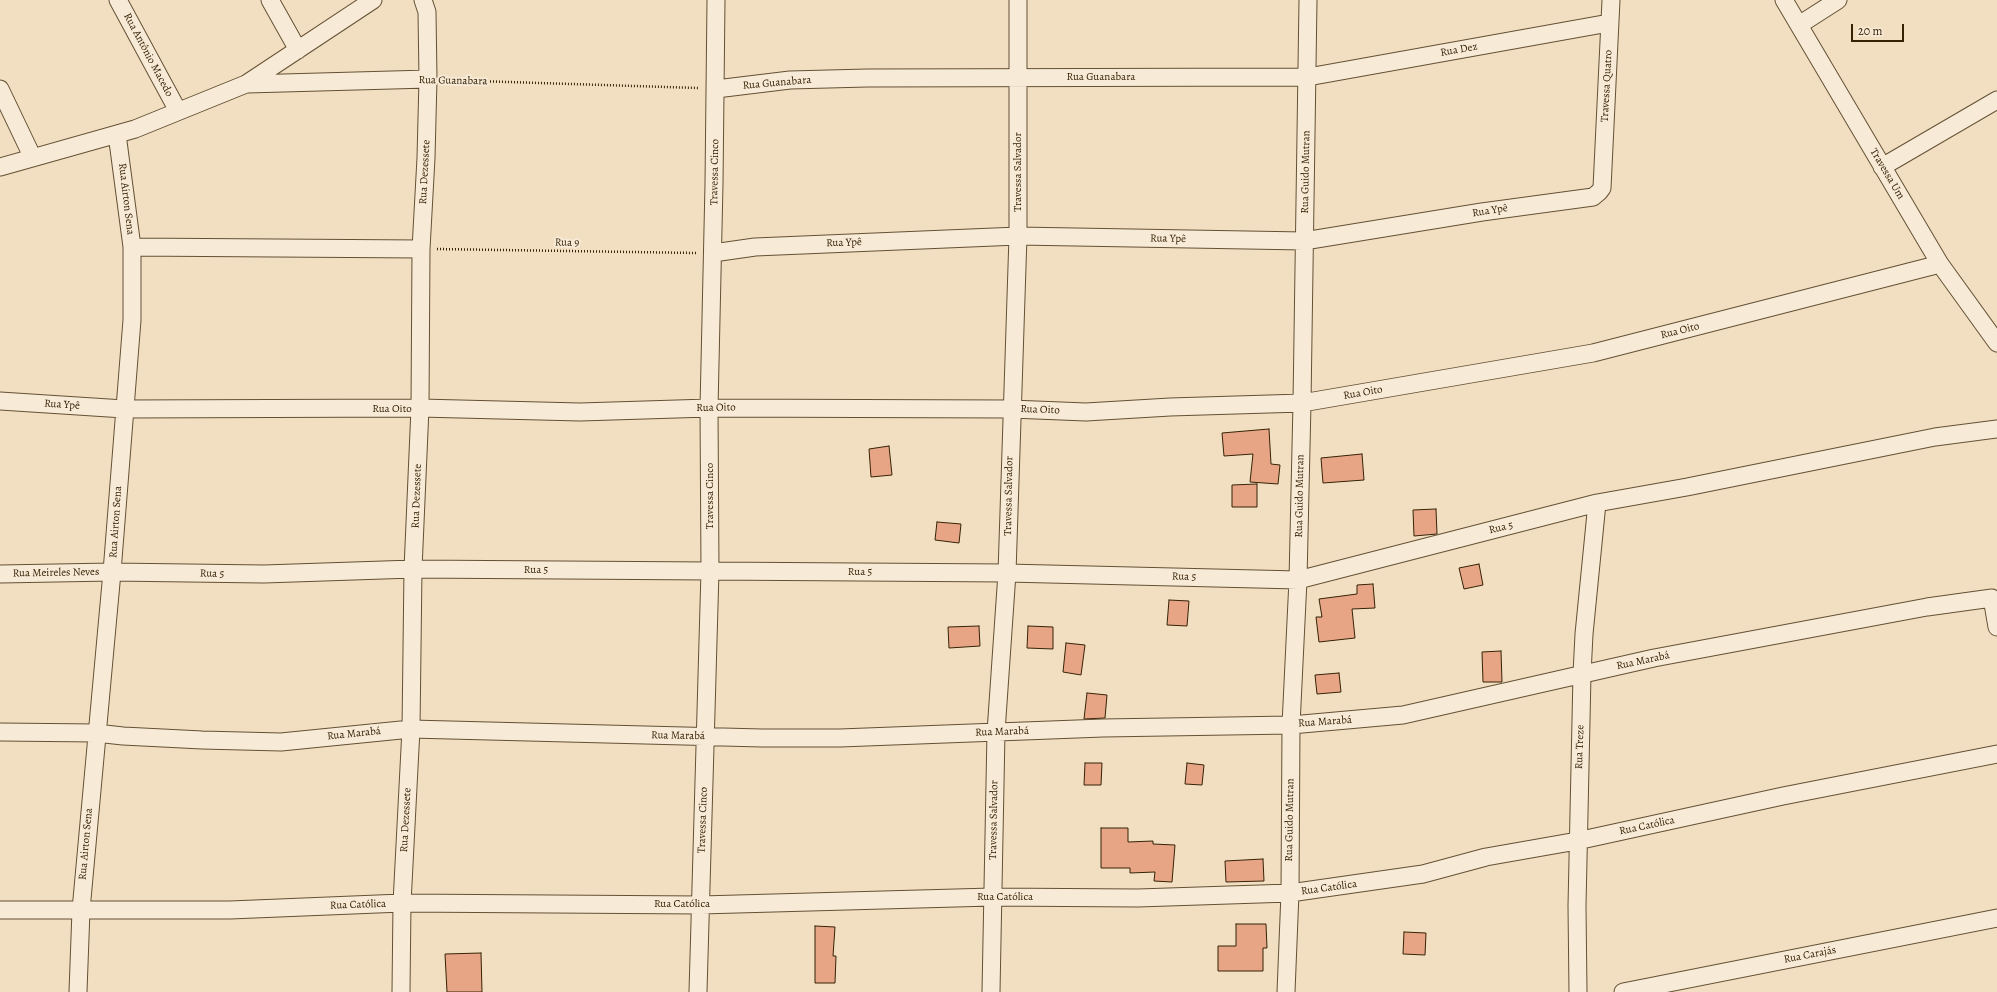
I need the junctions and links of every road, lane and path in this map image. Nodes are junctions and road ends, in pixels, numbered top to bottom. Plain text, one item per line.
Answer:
1 (118, 0) edge
2 (270, 0) edge
3 (373, 0) edge
4 (423, 0) edge
5 (716, 0) edge
6 (1018, 0) edge
7 (1308, 0) edge
8 (1611, 0) edge
9 (1784, 0) edge
10 (1838, 0) edge
11 (1609, 23) junction
12 (1799, 26) junction
13 (298, 50) junction
14 (1018, 77) junction
15 (1308, 77) junction
16 (428, 79) junction
17 (246, 84) junction
18 (0, 89) edge
19 (716, 89) junction
20 (1997, 100) edge
21 (178, 111) junction
22 (117, 134) junction
23 (32, 156) junction
24 (0, 167) edge
25 (1882, 167) junction
26 (1603, 173) joint
27 (1018, 236) junction
28 (1304, 241) junction
29 (132, 247) junction
30 (421, 249) junction
31 (713, 253) junction
32 (1940, 264) junction
33 (1997, 343) edge
34 (0, 401) edge
35 (1302, 403) junction
36 (420, 408) junction
37 (709, 408) junction
38 (124, 409) junction
39 (1011, 409) junction
40 (1997, 429) edge
41 (1597, 503) junction
42 (414, 569) junction
43 (710, 571) junction
44 (112, 572) junction
45 (1007, 573) junction
46 (0, 574) edge
47 (1298, 580) junction
48 (1997, 627) edge
49 (1582, 674) junction
50 (1291, 724) junction
51 (411, 729) junction
52 (0, 732) edge
53 (996, 732) junction
54 (96, 733) junction
55 (706, 736) junction
56 (1997, 754) edge
57 (1577, 841) junction
58 (1290, 894) junction
59 (992, 897) junction
60 (402, 903) junction
61 (701, 905) junction
62 (0, 910) edge
63 (81, 910) junction
64 (1997, 918) edge
65 (78, 992) edge
66 (401, 992) edge
67 (698, 992) edge
68 (991, 992) edge
69 (1286, 992) edge
70 (1578, 992) edge
71 (1623, 992) edge

1 - 21 street, Rua Antônio Macedo
2 - 13 street
3 - 13 street
4 - 16 street, Rua Dezessete
5 - 19 street, Travessa Cinco
6 - 14 street, Travessa Salvador
7 - 15 street, Rua Guido Mutran
8 - 11 street, Travessa Quatro
9 - 12 street, Travessa Um
10 - 12 street
11 - 15 street, Rua Dez
11 - 26 street, Travessa Quatro
12 - 25 street, Travessa Um
13 - 17 street
14 - 15 street, Rua Guanabara
14 - 19 street, Rua Guanabara
14 - 27 street, Travessa Salvador
15 - 28 street, Rua Guido Mutran
16 - 17 street, Rua Guanabara
16 - 19 path, Rua Guanabara
16 - 30 street, Rua Dezessete
17 - 21 street
18 - 23 street
19 - 31 street, Travessa Cinco
20 - 25 street
21 - 22 street
22 - 23 street
22 - 29 street, Rua Airton Sena
23 - 24 street
25 - 32 street, Travessa Um
26 - 28 street, Rua Ypê
27 - 28 street, Rua Ypê
27 - 31 street, Rua Ypê
27 - 39 street, Travessa Salvador
28 - 35 street, Rua Guido Mutran
29 - 30 street
29 - 38 street, Rua Airton Sena
30 - 31 path, Rua 9
30 - 36 street, Rua Dezessete
31 - 37 street, Travessa Cinco
32 - 33 street, Travessa Um
32 - 35 street, Rua Oito
34 - 38 street, Rua Ypê
35 - 39 street, Rua Oito
35 - 47 street, Rua Guido Mutran
36 - 37 street, Rua Oito
36 - 38 street, Rua Oito
36 - 42 street, Rua Dezessete
37 - 39 street, Rua Oito
37 - 43 street, Travessa Cinco
38 - 44 street, Rua Airton Sena
39 - 45 street, Travessa Salvador
40 - 41 street, Rua 5
41 - 47 street, Rua 5
41 - 49 street, Rua Treze
42 - 43 street, Rua 5
42 - 44 street, Rua 5
42 - 51 street, Rua Dezessete
43 - 45 street, Rua 5
43 - 55 street, Travessa Cinco
44 - 46 street, Rua Meireles Neves
44 - 54 street, Rua Airton Sena
45 - 47 street, Rua 5
45 - 53 street, Travessa Salvador
47 - 50 street, Rua Guido Mutran
48 - 49 street, Rua Marabá
49 - 50 street, Rua Marabá
49 - 57 street, Rua Treze
50 - 53 street, Rua Marabá
50 - 58 street, Rua Guido Mutran
51 - 54 street, Rua Marabá
51 - 55 street, Rua Marabá
51 - 60 street, Rua Dezessete
52 - 54 street, Rua Marabá
53 - 55 street, Rua Marabá
53 - 59 street, Travessa Salvador
54 - 63 street, Rua Airton Sena
55 - 61 street, Travessa Cinco
56 - 57 street, Rua Católica
57 - 58 street, Rua Católica
57 - 70 street, Rua Treze
58 - 59 street, Rua Católica
58 - 69 street, Rua Guido Mutran
59 - 61 street, Rua Católica
59 - 68 street, Travessa Salvador
60 - 61 street, Rua Católica
60 - 63 street, Rua Católica
60 - 66 street, Rua Dezessete
61 - 67 street, Travessa Cinco
62 - 63 street, Rua Católica
63 - 65 street, Rua Airton Sena
64 - 71 street, Rua Carajás

